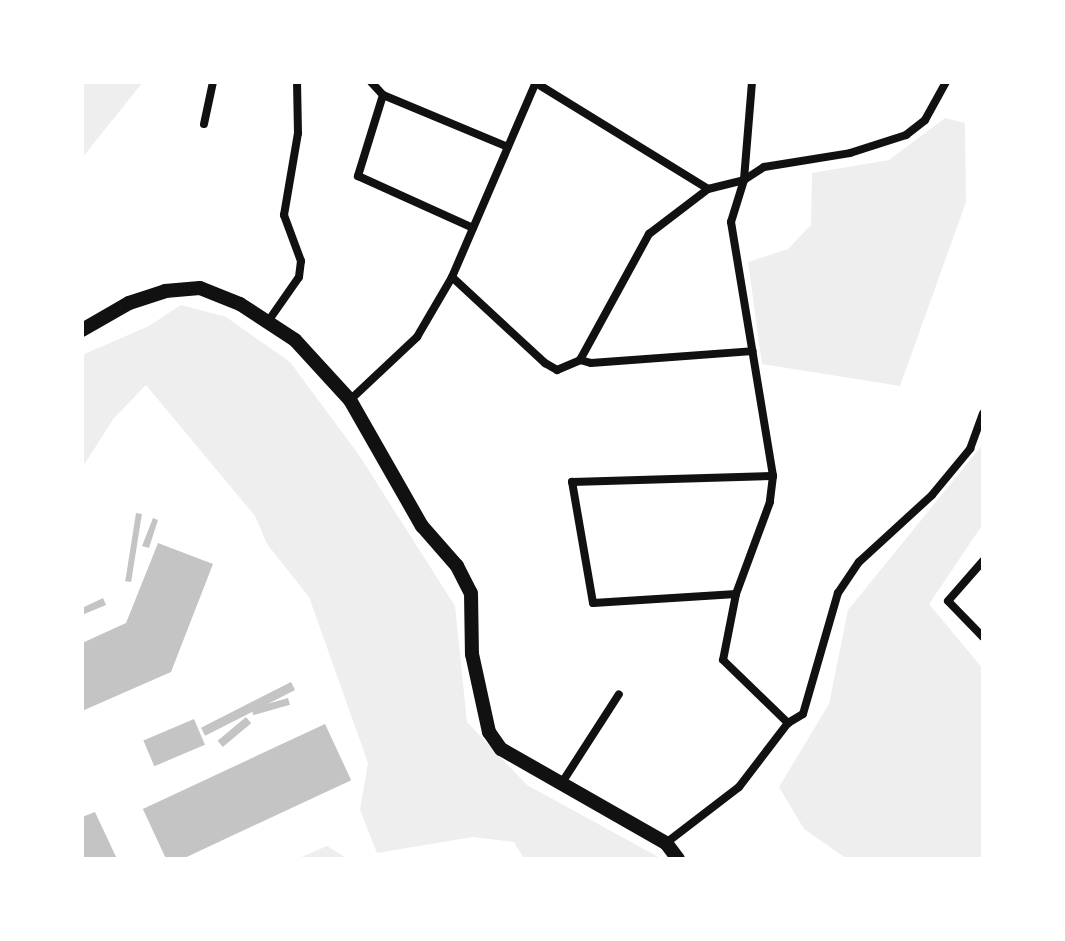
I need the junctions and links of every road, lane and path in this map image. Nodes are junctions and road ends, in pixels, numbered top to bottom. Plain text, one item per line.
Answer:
1 (213, 82) edge
2 (297, 82) edge
3 (371, 82) edge
4 (536, 82) edge
5 (751, 82) edge
6 (946, 82) edge
7 (383, 95) junction
8 (204, 124) dead end
9 (508, 147) junction
10 (744, 180) junction
11 (708, 189) junction
12 (473, 228) junction
13 (452, 277) junction
14 (269, 320) junction
15 (82, 330) edge
16 (753, 351) junction
17 (580, 360) junction
18 (350, 400) junction
19 (983, 413) edge
20 (773, 476) junction
21 (983, 561) edge
22 (736, 594) junction
23 (983, 637) edge
24 (619, 694) dead end
25 (788, 723) junction
26 (563, 781) junction
27 (666, 843) junction
28 (678, 859) edge

1 - 8 street
2 - 14 street
3 - 7 street
4 - 9 street
4 - 11 street
5 - 10 street
6 - 10 street
7 - 9 street
7 - 12 street
9 - 12 street
10 - 11 street
10 - 16 street
11 - 17 street
12 - 13 street
13 - 17 street
13 - 18 street
14 - 15 street
14 - 18 street
16 - 17 street
16 - 20 street
18 - 26 street
19 - 25 street
20 - 22 street
20 - 22 street
21 - 23 street
22 - 25 street
24 - 26 street
25 - 27 street
26 - 27 street
27 - 28 street

